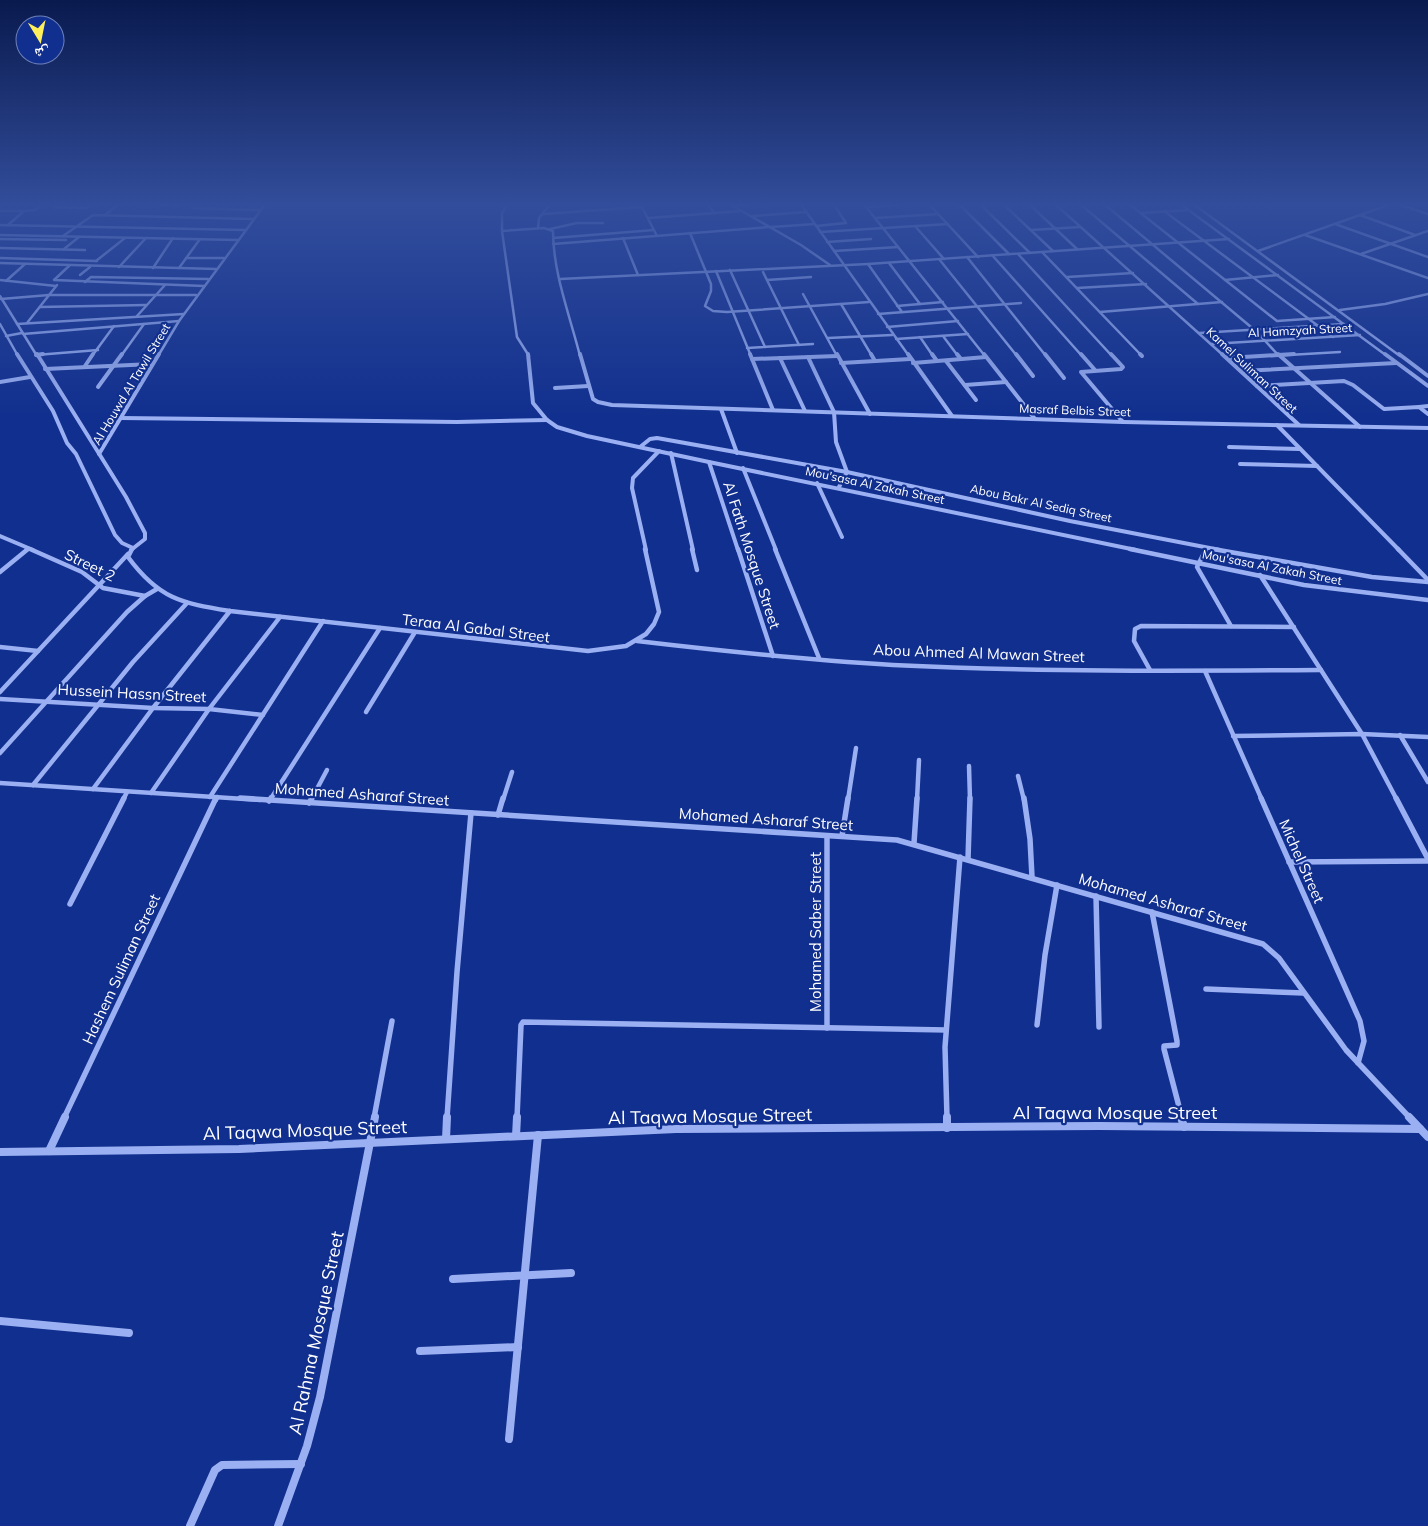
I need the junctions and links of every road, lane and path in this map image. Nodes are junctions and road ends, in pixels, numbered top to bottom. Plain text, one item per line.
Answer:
1 (13, 274) edge
2 (61, 274) edge
3 (212, 274) edge
4 (508, 274) edge
5 (559, 274) edge
6 (656, 274) edge
7 (708, 274) edge
8 (717, 274) edge
9 (732, 274) edge
10 (764, 274) edge
11 (851, 274) edge
12 (875, 274) edge
13 (897, 274) edge
14 (920, 274) edge
15 (950, 274) edge
16 (981, 274) edge
17 (1008, 274) edge
18 (1037, 274) edge
19 (1064, 274) edge
20 (1113, 274) edge
21 (1134, 274) edge
22 (1163, 274) edge
23 (1189, 274) edge
24 (1218, 274) edge
25 (1247, 274) edge
26 (1290, 274) edge
27 (1418, 274) edge
28 (1428, 274) edge
29 (638, 275) joint
30 (1279, 275) joint
31 (1423, 276) junction
32 (811, 277) dead end
33 (1067, 277) junction
34 (1252, 278) junction
35 (1428, 278) edge
36 (208, 279) junction
37 (560, 279) junction
38 (0, 280) edge
39 (60, 280) junction
40 (767, 280) junction
41 (1225, 280) junction
42 (6, 281) junction
43 (85, 282) junction
44 (105, 283) junction
45 (1146, 284) junction
46 (165, 285) junction
47 (56, 286) junction
48 (204, 286) junction
49 (1078, 288) junction
50 (98, 294) junction
51 (803, 294) dead end
52 (1428, 294) edge
53 (49, 295) junction
54 (155, 295) junction
55 (196, 295) junction
56 (1, 298) edge
57 (869, 302) junction
58 (943, 302) junction
59 (1222, 302) junction
60 (1021, 303) dead end
61 (146, 304) junction
62 (840, 304) junction
63 (920, 304) junction
64 (1005, 304) junction
65 (1198, 304) junction
66 (810, 306) junction
67 (897, 306) junction
68 (976, 306) junction
69 (1170, 306) junction
70 (40, 307) junction
71 (781, 308) junction
72 (948, 308) junction
73 (748, 310) junction
74 (1340, 310) junction
75 (733, 312) junction
76 (902, 312) junction
77 (1100, 312) junction
78 (184, 314) junction
79 (878, 314) junction
80 (137, 316) junction
81 (1335, 317) junction
82 (1309, 319) junction
83 (179, 321) junction
84 (958, 321) junction
85 (0, 324) edge
86 (16, 324) junction
87 (27, 324) junction
88 (144, 324) junction
89 (1344, 324) junction
90 (114, 326) junction
91 (1317, 326) junction
92 (887, 327) junction
93 (1253, 329) junction
94 (21, 333) junction
95 (1199, 333) junction
96 (968, 334) junction
97 (892, 335) junction
98 (1360, 335) junction
99 (860, 336) junction
100 (943, 336) junction
101 (7, 337) junction
102 (1333, 337) junction
103 (828, 338) junction
104 (920, 338) junction
105 (0, 339) edge
106 (896, 340) junction
107 (1264, 341) junction
108 (813, 344) dead end
109 (1211, 344) junction
110 (799, 345) junction
111 (765, 347) junction
112 (747, 348) junction
113 (98, 350) junction
114 (1340, 352) dead end
115 (36, 355) junction
116 (1278, 355) junction
117 (837, 356) junction
118 (1142, 356) dead end
119 (808, 357) junction
120 (986, 357) junction
121 (780, 358) junction
122 (1227, 358) junction
123 (752, 359) junction
124 (910, 359) junction
125 (961, 360) junction
126 (875, 361) junction
127 (946, 361) junction
128 (937, 362) junction
129 (841, 363) junction
130 (1396, 363) junction
131 (152, 364) junction
132 (913, 364) junction
133 (113, 365) junction
134 (85, 366) junction
135 (44, 368) junction
136 (1293, 368) junction
137 (1095, 370) junction
138 (1241, 371) junction
139 (1033, 376) dead end
140 (30, 377) junction
141 (1064, 378) dead end
142 (1428, 378) edge
143 (1421, 380) junction
144 (0, 382) edge
145 (1006, 382) junction
146 (1310, 382) junction
147 (964, 385) junction
148 (588, 386) junction
149 (1257, 386) junction
150 (1428, 386) edge
151 (98, 387) dead end
152 (555, 388) dead end
153 (976, 400) dead end
154 (1419, 406) junction
155 (1428, 406) edge
156 (721, 409) junction
157 (773, 410) junction
158 (805, 411) junction
159 (834, 412) junction
160 (870, 414) junction
161 (1428, 414) edge
162 (952, 416) junction
163 (120, 418) junction
164 (1034, 419) junction
165 (547, 420) junction
166 (1123, 422) junction
167 (1277, 425) junction
168 (1300, 426) junction
169 (1360, 427) junction
170 (1428, 428) edge
171 (640, 447) junction
172 (1229, 447) dead end
173 (1300, 449) junction
174 (659, 451) junction
175 (671, 453) junction
176 (737, 453) junction
177 (99, 454) junction
178 (709, 462) junction
179 (1240, 464) dead end
180 (1317, 466) junction
181 (743, 468) junction
182 (847, 472) junction
183 (817, 483) junction
184 (839, 487) junction
185 (0, 536) edge
186 (842, 537) dead end
187 (28, 548) junction
188 (133, 548) junction
189 (1206, 548) junction
190 (128, 554) junction
191 (1199, 563) junction
192 (697, 570) dead end
193 (0, 572) edge
194 (1260, 576) junction
195 (1428, 581) edge
196 (99, 586) junction
197 (157, 589) junction
198 (145, 596) junction
199 (1428, 600) edge
200 (187, 603) junction
201 (230, 611) junction
202 (280, 617) junction
203 (323, 621) junction
204 (1231, 626) junction
205 (1294, 626) junction
206 (380, 628) junction
207 (415, 632) junction
208 (637, 641) junction
209 (0, 647) edge
210 (38, 651) junction
211 (774, 656) junction
212 (819, 658) junction
213 (1150, 670) junction
214 (1321, 670) junction
215 (1205, 671) junction
216 (0, 683) edge
217 (7, 683) junction
218 (0, 692) edge
219 (0, 699) edge
220 (45, 702) junction
221 (98, 705) junction
222 (153, 708) junction
223 (209, 709) junction
224 (366, 712) dead end
225 (263, 715) junction
226 (1362, 734) junction
227 (1400, 735) junction
228 (1233, 736) junction
229 (1428, 737) edge
230 (856, 748) dead end
231 (0, 753) edge
232 (919, 760) dead end
233 (969, 766) dead end
234 (327, 770) dead end
235 (512, 772) dead end
236 (1018, 776) dead end
237 (1428, 782) edge
238 (0, 783) edge
239 (33, 785) junction
240 (93, 789) junction
241 (127, 792) junction
242 (151, 793) junction
243 (213, 797) junction
244 (269, 801) junction
245 (309, 803) junction
246 (471, 813) junction
247 (498, 815) junction
248 (828, 836) junction
249 (842, 836) junction
250 (914, 843) junction
251 (960, 857) junction
252 (968, 859) junction
253 (1428, 860) edge
254 (1289, 862) junction
255 (1032, 878) junction
256 (1057, 885) junction
257 (1096, 896) junction
258 (70, 904) dead end
259 (1152, 912) junction
260 (1206, 989) dead end
261 (1303, 993) junction
262 (392, 1021) dead end
263 (1037, 1026) dead end
264 (1099, 1027) dead end
265 (827, 1028) junction
266 (946, 1030) junction
267 (1358, 1062) junction
268 (1184, 1127) junction
269 (947, 1128) junction
270 (1420, 1129) junction
271 (538, 1135) junction
272 (516, 1136) junction
273 (1428, 1137) edge
274 (446, 1139) junction
275 (370, 1143) junction
276 (49, 1151) junction
277 (0, 1152) edge
278 (571, 1273) dead end
279 (524, 1275) junction
280 (453, 1279) dead end
281 (0, 1321) edge
282 (129, 1333) dead end
283 (518, 1347) junction
284 (420, 1351) dead end
285 (509, 1439) dead end
286 (301, 1464) junction
287 (190, 1526) edge
288 (278, 1526) edge

1 - 42 street
2 - 39 street
3 - 36 street, Al Houwd Al Tawil Street
4 - 165 street, Mou'sasa Al Zakah Street
5 - 37 street
6 - 29 street
7 - 75 street
8 - 75 street
9 - 73 street
10 - 40 street
11 - 57 street
12 - 67 street
13 - 63 street
14 - 58 street
15 - 68 street
16 - 64 street
17 - 137 street
18 - 137 street
19 - 33 street
20 - 33 street
21 - 45 street, Kamel Suliman Street
22 - 65 street
23 - 59 street
24 - 41 street
25 - 34 street
26 - 74 street
27 - 31 street
28 - 31 street
29 - 37 street
30 - 34 street
30 - 81 street
31 - 35 street
32 - 40 street
33 - 49 street
34 - 41 street
34 - 82 street
36 - 43 street
36 - 48 street, Al Houwd Al Tawil Street
37 - 148 street
38 - 42 street
39 - 43 street
39 - 47 street
40 - 71 street
41 - 82 street
42 - 47 street
43 - 44 street
44 - 46 street
44 - 50 street
45 - 49 street
45 - 69 street, Kamel Suliman Street
46 - 48 street
46 - 54 street
47 - 53 street
48 - 55 street, Al Houwd Al Tawil Street
49 - 77 street
50 - 53 street
50 - 54 street
51 - 66 street
52 - 74 street
53 - 56 street
53 - 70 street
54 - 55 street
54 - 61 street
55 - 78 street, Al Houwd Al Tawil Street
56 - 86 street
57 - 62 street
57 - 79 street
58 - 63 street
58 - 72 street
59 - 65 street
59 - 93 street
60 - 64 street
61 - 70 street
61 - 80 street
62 - 66 street
62 - 99 street
63 - 67 street
64 - 68 street
64 - 141 street
65 - 69 street
66 - 71 street
66 - 103 street
67 - 76 street
68 - 72 street
68 - 139 street
69 - 77 street
69 - 95 street, Kamel Suliman Street
70 - 87 street
71 - 73 street
71 - 110 street
72 - 76 street
72 - 84 street
73 - 75 street
73 - 111 street
74 - 142 street
75 - 112 street
76 - 79 street
77 - 118 street
78 - 80 street
78 - 83 street, Al Houwd Al Tawil Street
79 - 92 street
80 - 87 street
81 - 82 street
81 - 89 street
82 - 91 street
83 - 88 street
83 - 131 street, Al Houwd Al Tawil Street
84 - 92 street
84 - 96 street
85 - 101 street
86 - 87 street
86 - 94 street
88 - 90 street
88 - 133 street
89 - 91 street
89 - 98 street
90 - 94 street
90 - 113 street
91 - 93 street
91 - 102 street
92 - 97 street
93 - 95 street
93 - 107 street
94 - 101 street
94 - 115 street
95 - 109 street, Kamel Suliman Street
96 - 100 street
96 - 120 street
97 - 99 street
97 - 106 street
98 - 102 street, Al Hamzyah Street
98 - 130 street
99 - 103 street
99 - 126 street
100 - 104 street
100 - 125 street
101 - 105 street
101 - 140 street
102 - 107 street, Al Hamzyah Street
103 - 117 street
104 - 106 street
104 - 128 street
106 - 124 street
107 - 109 street, Al Hamzyah Street
107 - 116 street
108 - 110 street
109 - 122 street, Kamel Suliman Street
110 - 111 street
111 - 112 street
112 - 123 street
113 - 115 street
113 - 134 street
114 - 116 street
115 - 135 street
116 - 122 street
116 - 136 street
117 - 119 street
117 - 129 street
119 - 121 street
119 - 159 street
120 - 125 street
120 - 145 street
121 - 123 street
121 - 158 street
122 - 138 street, Kamel Suliman Street
123 - 157 street
124 - 126 street
124 - 132 street
125 - 127 street
126 - 129 street
127 - 128 street
127 - 147 street
128 - 132 street
129 - 160 street
130 - 136 street
130 - 143 street
131 - 133 street
131 - 163 street, Al Houwd Al Tawil Street
132 - 162 street
133 - 134 street
133 - 151 street
134 - 135 street
135 - 177 street
136 - 138 street
136 - 146 street
137 - 166 street
138 - 149 street, Kamel Suliman Street
140 - 144 street
140 - 188 street
142 - 143 street
143 - 150 street
145 - 147 street
145 - 164 street
146 - 149 street
146 - 154 street
146 - 169 street
147 - 153 street
148 - 152 street
148 - 156 street, Masraf Belbis Street
149 - 168 street, Kamel Suliman Street
154 - 155 street
154 - 161 street
156 - 157 street, Masraf Belbis Street
156 - 176 street
157 - 158 street, Masraf Belbis Street
158 - 159 street, Masraf Belbis Street
159 - 160 street, Masraf Belbis Street
159 - 182 street
160 - 162 street, Masraf Belbis Street
162 - 164 street, Masraf Belbis Street
163 - 165 street
163 - 177 street, Al Houwd Al Tawil Street
164 - 166 street, Masraf Belbis Street
165 - 171 street, Mou'sasa Al Zakah Street
166 - 167 street, Masraf Belbis Street
167 - 168 street, Masraf Belbis Street
167 - 173 street
168 - 169 street, Masraf Belbis Street
169 - 170 street, Masraf Belbis Street
171 - 174 street, Mou'sasa Al Zakah Street
171 - 176 street, Abou Bakr Al Sediq Street
172 - 173 street
173 - 180 street
174 - 175 street, Mou'sasa Al Zakah Street
174 - 208 street, Teraa Al Gabal Street
175 - 178 street, Mou'sasa Al Zakah Street
175 - 192 street
176 - 182 street, Abou Bakr Al Sediq Street
177 - 188 street
178 - 181 street, Mou'sasa Al Zakah Street
178 - 211 street, Al Fath Mosque Street
179 - 180 street
180 - 195 street
181 - 183 street, Mou'sasa Al Zakah Street
181 - 212 street
182 - 184 street
182 - 189 street, Abou Bakr Al Sediq Street
183 - 184 street, Mou'sasa Al Zakah Street
183 - 186 street
184 - 191 street, Mou'sasa Al Zakah Street
185 - 187 street, Street 2
187 - 193 street
187 - 196 street, Street 2
188 - 190 street
189 - 191 street
189 - 195 street, Abou Bakr Al Sediq Street
190 - 196 street
190 - 197 street, Teraa Al Gabal Street
191 - 194 street, Mou'sasa Al Zakah Street
191 - 204 street
194 - 199 street, Mou'sasa Al Zakah Street
194 - 205 street
196 - 198 street, Street 2
196 - 210 street
197 - 198 street
197 - 200 street, Teraa Al Gabal Street
198 - 220 street
200 - 201 street, Teraa Al Gabal Street
200 - 221 street
201 - 202 street, Teraa Al Gabal Street
201 - 222 street
202 - 203 street, Teraa Al Gabal Street
202 - 223 street
203 - 206 street, Teraa Al Gabal Street
203 - 225 street, Hashem Suliman Street
204 - 205 street
204 - 213 street
205 - 214 street
206 - 207 street, Teraa Al Gabal Street
206 - 244 street
207 - 208 street, Teraa Al Gabal Street
207 - 224 street
208 - 211 street, Abou Ahmed Al Mawan Street
209 - 210 street
210 - 217 street
211 - 212 street, Abou Ahmed Al Mawan Street
212 - 213 street, Abou Ahmed Al Mawan Street
213 - 215 street, Abou Ahmed Al Mawan Street
214 - 215 street, Abou Ahmed Al Mawan Street
214 - 226 street
215 - 228 street, Michel Street
216 - 217 street
217 - 218 street
219 - 220 street, Hussein Hassn Street
220 - 221 street, Hussein Hassn Street
220 - 231 street
221 - 222 street, Hussein Hassn Street
221 - 239 street
222 - 223 street, Hussein Hassn Street
222 - 240 street
223 - 225 street, Hussein Hassn Street
223 - 242 street
225 - 243 street, Hashem Suliman Street
226 - 227 street
226 - 228 street
226 - 253 street
227 - 229 street
227 - 237 street
228 - 254 street, Michel Street
230 - 249 street
232 - 250 street
233 - 252 street
234 - 245 street
235 - 247 street
236 - 255 street
238 - 239 street, Mohamed Asharaf Street
239 - 240 street, Mohamed Asharaf Street
240 - 241 street, Mohamed Asharaf Street
241 - 242 street, Mohamed Asharaf Street
241 - 258 street
242 - 243 street, Mohamed Asharaf Street
243 - 244 street, Mohamed Asharaf Street
243 - 276 street, Hashem Suliman Street
244 - 245 street, Mohamed Asharaf Street
245 - 246 street, Mohamed Asharaf Street
246 - 247 street, Mohamed Asharaf Street
246 - 274 street
247 - 248 street, Mohamed Asharaf Street
248 - 249 street, Mohamed Asharaf Street
248 - 265 street, Mohamed Saber Street
249 - 250 street, Mohamed Asharaf Street
250 - 251 street, Mohamed Asharaf Street
251 - 252 street, Mohamed Asharaf Street
251 - 266 street
252 - 255 street, Mohamed Asharaf Street
253 - 254 street
254 - 267 street, Michel Street
255 - 256 street, Mohamed Asharaf Street
256 - 257 street, Mohamed Asharaf Street
256 - 263 street
257 - 259 street, Mohamed Asharaf Street
257 - 264 street
259 - 261 street, Mohamed Asharaf Street
259 - 268 street
260 - 261 street
261 - 267 street, Mohamed Asharaf Street
262 - 275 street, Al Rahma Mosque Street
265 - 266 street
265 - 272 street
266 - 269 street
267 - 270 street, Mohamed Asharaf Street
268 - 269 street, Al Taqwa Mosque Street
268 - 270 street, Al Taqwa Mosque Street
269 - 271 street, Al Taqwa Mosque Street
270 - 273 street, Mohamed Asharaf Street
271 - 272 street, Al Taqwa Mosque Street
271 - 279 street
272 - 274 street, Al Taqwa Mosque Street
274 - 275 street, Al Taqwa Mosque Street
275 - 276 street, Al Taqwa Mosque Street
275 - 286 street, Al Rahma Mosque Street
276 - 277 street, Al Taqwa Mosque Street
278 - 279 street
279 - 280 street
279 - 283 street
281 - 282 street
283 - 284 street
283 - 285 street
286 - 287 street
286 - 288 street, Al Rahma Mosque Street

